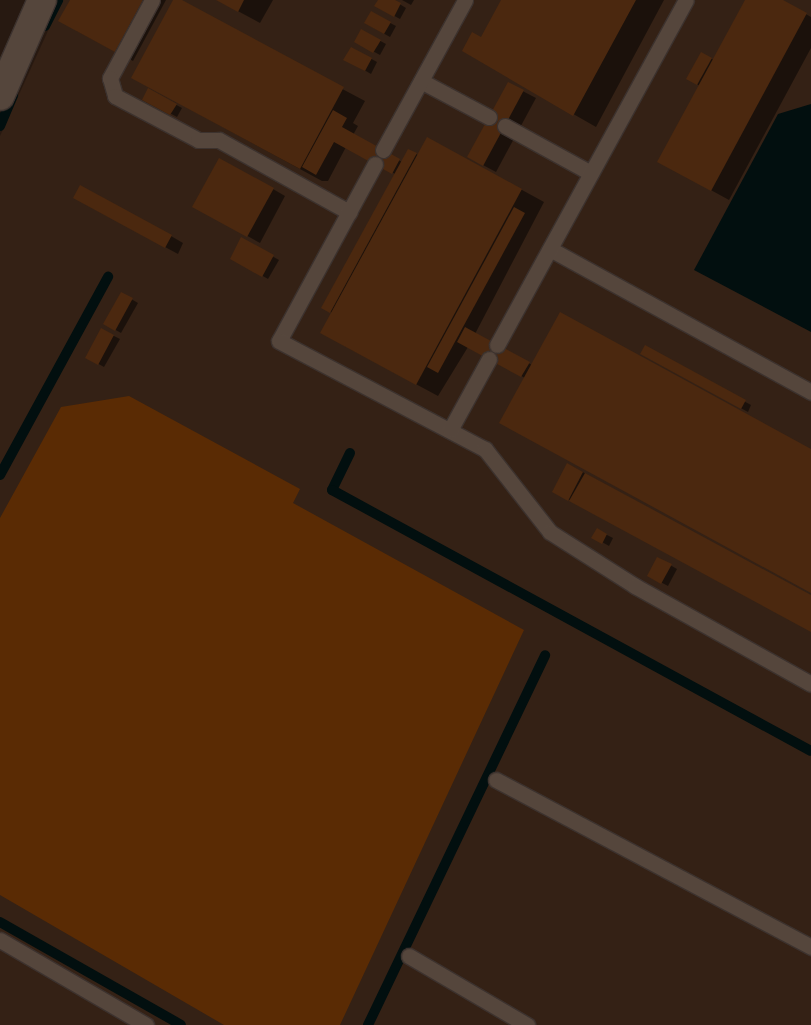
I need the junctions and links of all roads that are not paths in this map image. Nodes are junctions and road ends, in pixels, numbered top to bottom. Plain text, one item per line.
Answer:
1 (42, 0) edge
2 (152, 0) edge
3 (464, 0) edge
4 (686, 0) edge
5 (421, 81) junction
6 (0, 96) edge
7 (489, 117) dead end
8 (505, 126) dead end
9 (383, 150) dead end
10 (375, 164) dead end
11 (591, 173) junction
12 (349, 212) junction
13 (550, 249) junction
14 (497, 345) dead end
15 (489, 359) dead end
16 (811, 392) edge
17 (450, 430) junction
18 (811, 684) edge
19 (496, 780) dead end
20 (0, 940) edge
21 (811, 947) edge
22 (409, 956) dead end
23 (146, 1025) edge
24 (527, 1025) edge

1 - 6 street
2 - 12 lane
3 - 5 lane
4 - 11 lane
5 - 7 lane
5 - 9 lane
8 - 11 lane
10 - 12 lane
11 - 13 lane
12 - 17 lane
13 - 14 lane
13 - 16 lane
15 - 17 lane
17 - 18 lane
19 - 21 lane
20 - 23 lane
22 - 24 lane

